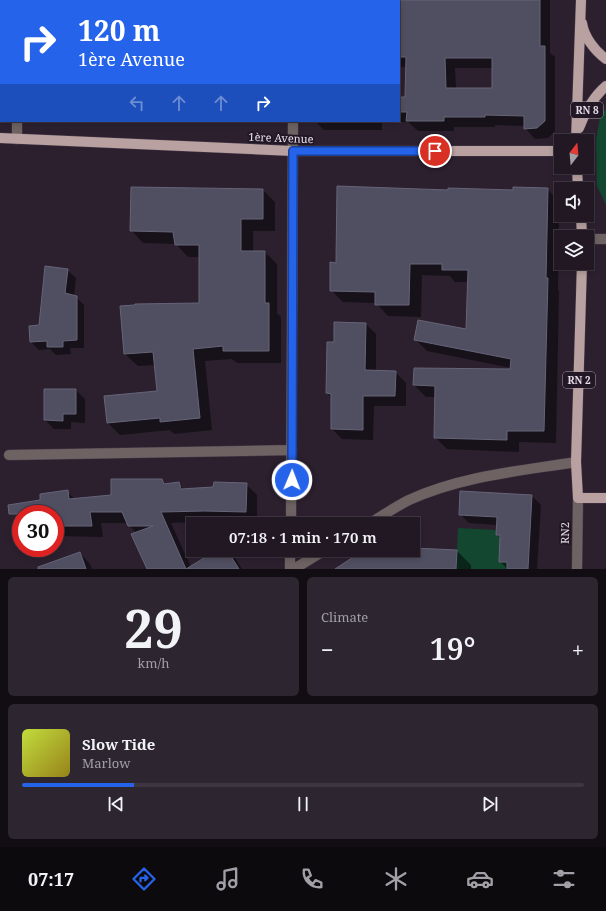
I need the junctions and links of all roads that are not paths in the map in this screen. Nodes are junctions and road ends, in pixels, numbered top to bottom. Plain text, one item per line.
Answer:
1 (580, 4) edge
2 (606, 59) edge
3 (606, 86) edge
4 (17, 122) edge
5 (293, 122) edge
6 (576, 134) edge
7 (578, 134) edge
8 (0, 138) edge
9 (17, 139) junction
10 (293, 151) junction
11 (554, 151) edge
12 (594, 239) edge
13 (606, 239) edge
14 (582, 270) edge
15 (292, 450) junction
16 (9, 455) dead end
17 (576, 462) junction
18 (578, 498) junction
19 (606, 498) edge
20 (291, 517) edge
21 (381, 517) edge
22 (290, 557) edge
23 (314, 557) edge
24 (290, 569) edge
25 (294, 569) edge
26 (577, 569) edge

1 - 2 main road
1 - 6 main road
3 - 7 main road, RN 8
4 - 9 street
5 - 10 street
8 - 9 main road, 1ère Avenue
9 - 10 main road, 1ère Avenue
10 - 11 main road, 1ère Avenue
10 - 15 street
12 - 13 street
14 - 17 main road, RN 2
15 - 16 street
15 - 20 street
17 - 18 main road, RN 2
17 - 21 street
18 - 19 main road
18 - 26 street, RN2
22 - 24 street
23 - 25 street

